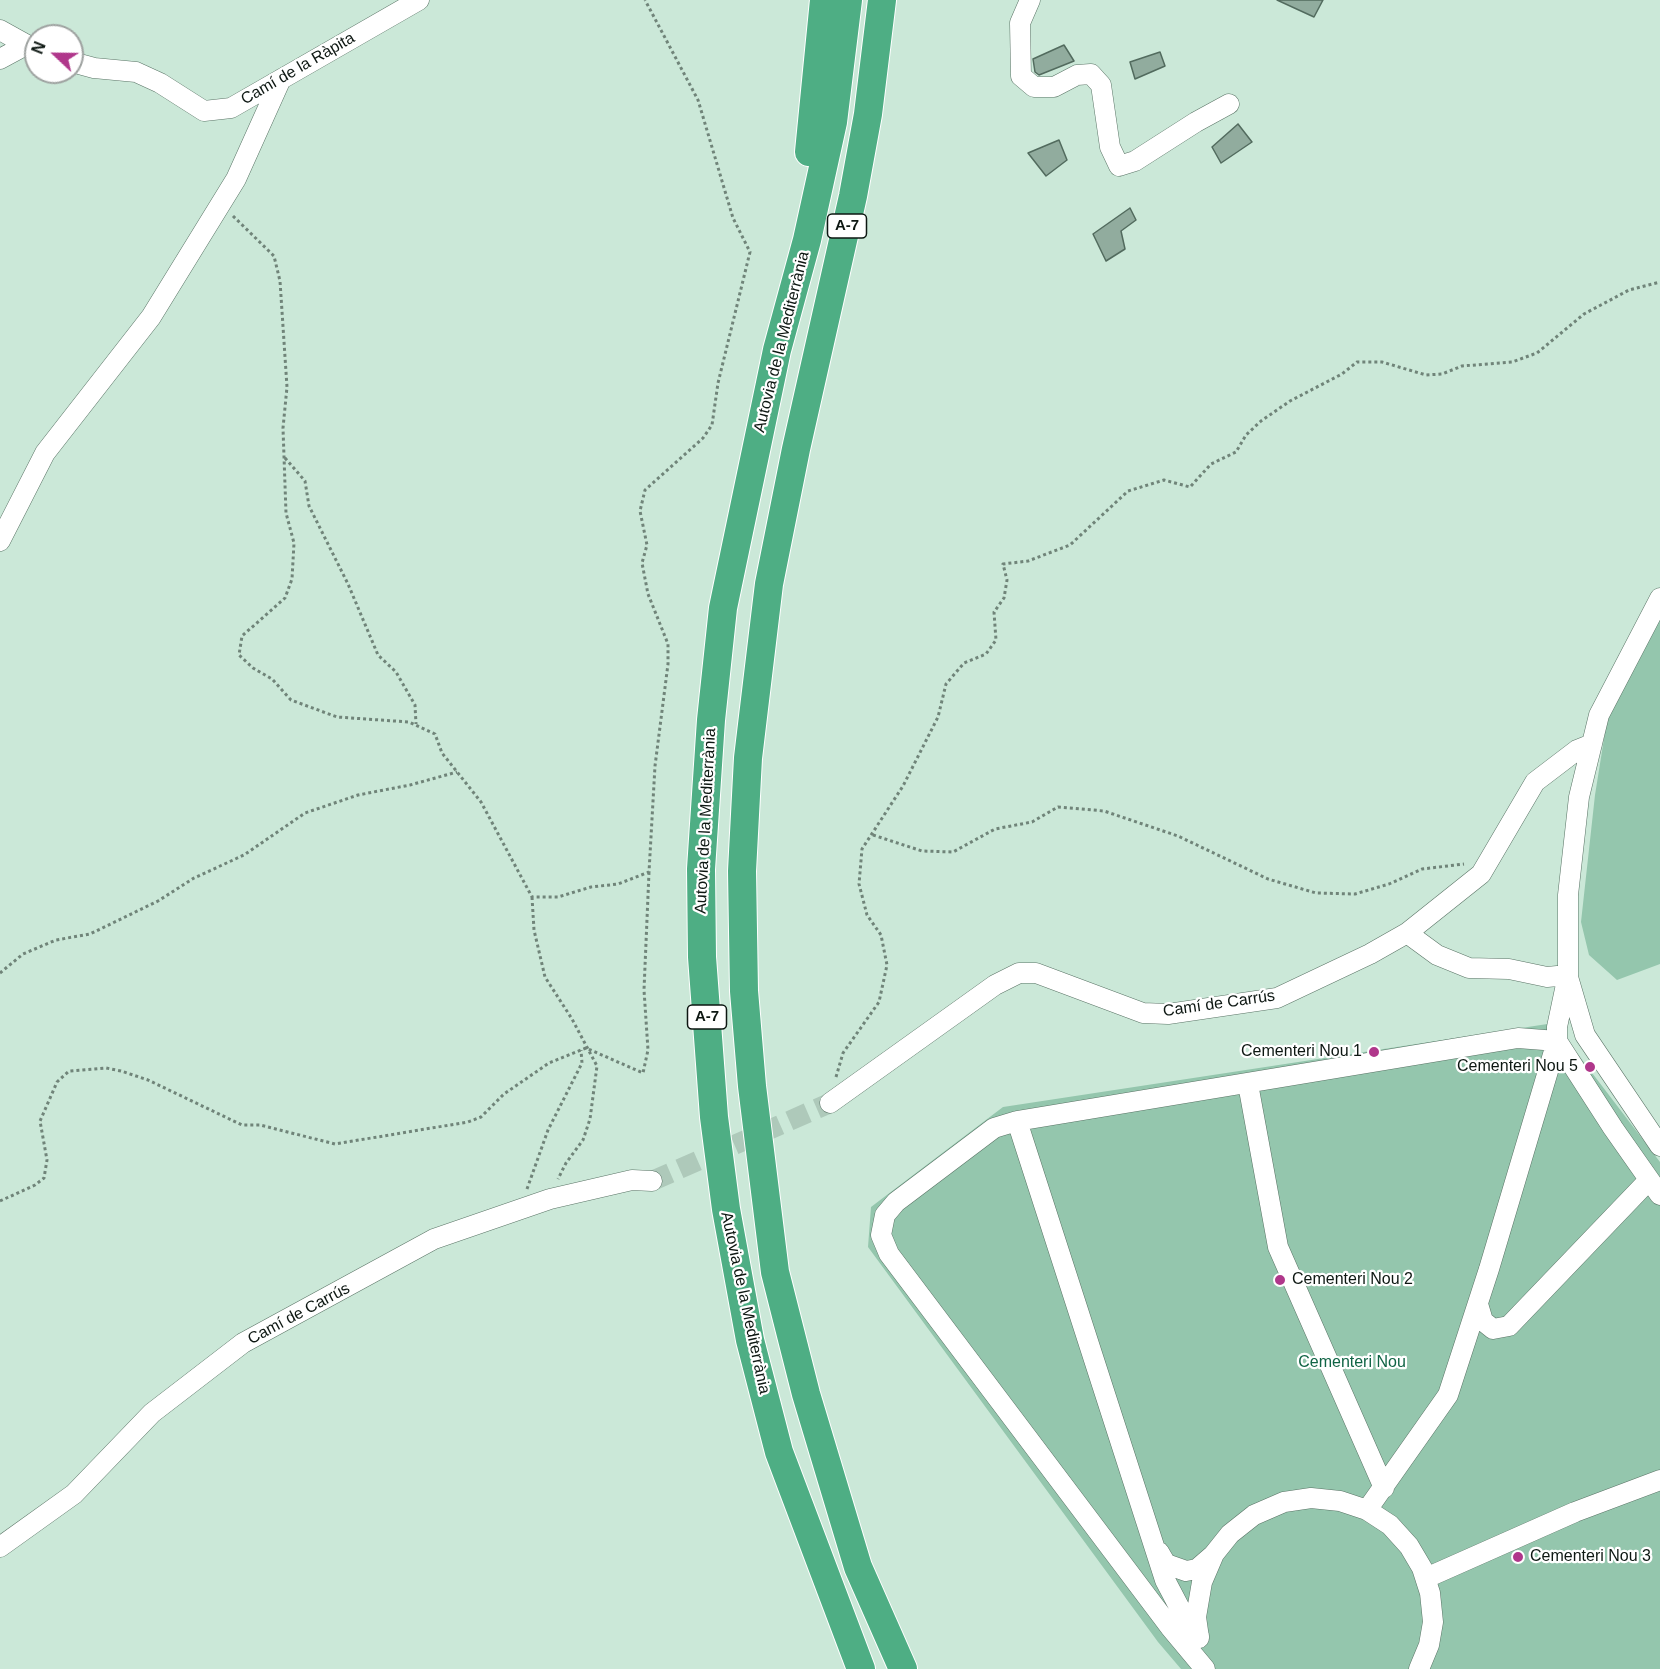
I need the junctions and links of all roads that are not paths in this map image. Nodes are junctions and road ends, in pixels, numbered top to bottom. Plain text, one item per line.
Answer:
1 (419, 0) edge
2 (824, 0) edge
3 (848, 0) edge
4 (882, 0) edge
5 (1030, 0) edge
6 (0, 30) edge
7 (24, 44) edge
8 (24, 50) edge
9 (0, 59) edge
10 (84, 65) edge
11 (281, 79) junction
12 (1229, 104) dead end
13 (777, 350) junction
14 (0, 541) edge
15 (1660, 599) edge
16 (1592, 744) junction
17 (1407, 933) junction
18 (1568, 975) junction
19 (1557, 1041) junction
20 (1248, 1084) junction
21 (830, 1103) tunnel mouth
22 (1017, 1121) junction
23 (1660, 1146) edge
24 (652, 1181) tunnel mouth
25 (1654, 1188) edge
26 (1478, 1304) junction
27 (1660, 1480) edge
28 (1384, 1488) junction
29 (1367, 1510) junction
30 (1152, 1535) junction
31 (0, 1547) edge
32 (1214, 1554) junction
33 (1426, 1578) junction
34 (1199, 1636) junction
35 (861, 1669) edge
36 (903, 1669) edge
37 (1207, 1669) edge
38 (1419, 1669) edge

1 - 11 street, Camí de la Ràpita
2 - 13 highway
3 - 13 highway, Autovia de la Mediterrània / A-7
4 - 36 highway, A-7
5 - 12 street
6 - 7 street
8 - 9 street
10 - 11 street, Camí de la Ràpita
11 - 14 street
13 - 35 highway, Autovia de la Mediterrània / A-7
15 - 16 street
16 - 17 street, Camí de Carrús
16 - 18 street
17 - 18 street
17 - 21 street, Camí de Carrús
18 - 19 street
18 - 23 street
19 - 20 street
19 - 25 street
19 - 26 street
20 - 22 street
20 - 28 street
22 - 30 street
22 - 37 street
24 - 31 street, Camí de Carrús
25 - 26 street
26 - 28 street
27 - 33 street
28 - 29 street
29 - 32 street
29 - 33 street
30 - 32 street
30 - 34 street
32 - 34 street
33 - 38 street
34 - 37 street

